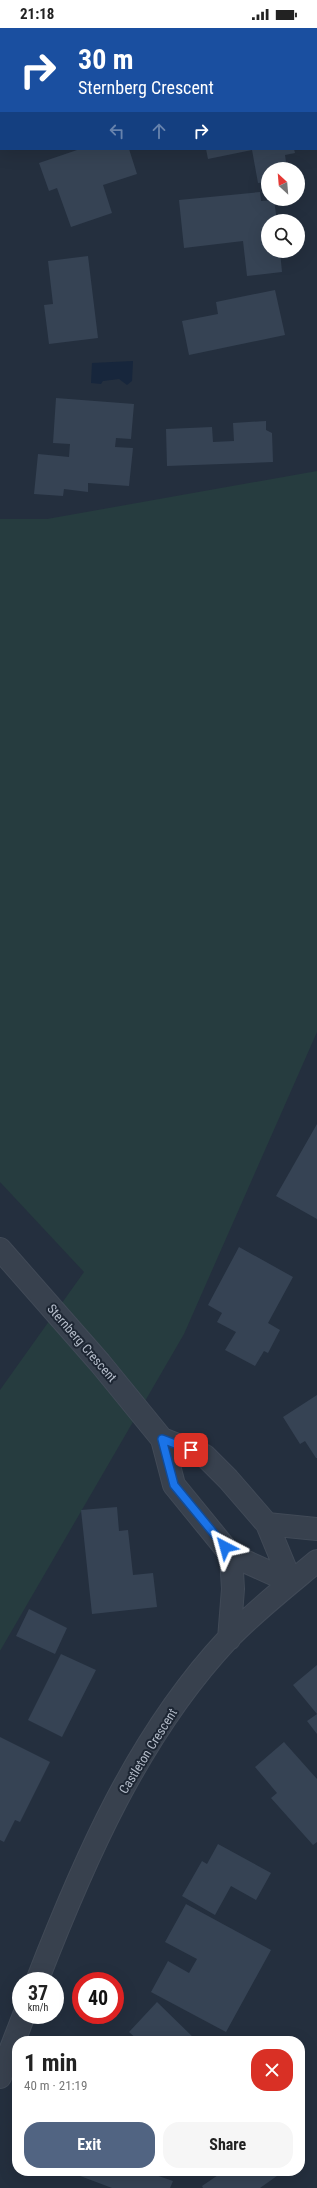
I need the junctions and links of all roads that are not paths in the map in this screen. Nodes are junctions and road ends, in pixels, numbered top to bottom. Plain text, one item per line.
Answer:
1 (0, 1249) edge
2 (162, 1439) junction
3 (267, 1524) junction
4 (317, 1529) edge
5 (231, 1555) junction
6 (317, 1561) edge
7 (291, 1582) junction
8 (229, 1639) junction
9 (41, 1972) edge
10 (20, 2024) edge
11 (16, 2036) edge
12 (12, 2046) edge
13 (0, 2076) edge

1 - 2 street, Sternberg Crescent
2 - 3 street, Sternberg Crescent
2 - 5 street, Sternberg Crescent
3 - 4 street
3 - 7 street, Sternberg Crescent
5 - 7 street, Sternberg Crescent
5 - 8 street
6 - 7 street, Castleton Crescent
7 - 8 street, Castleton Crescent
8 - 9 street, Castleton Crescent
10 - 11 street
12 - 13 street

